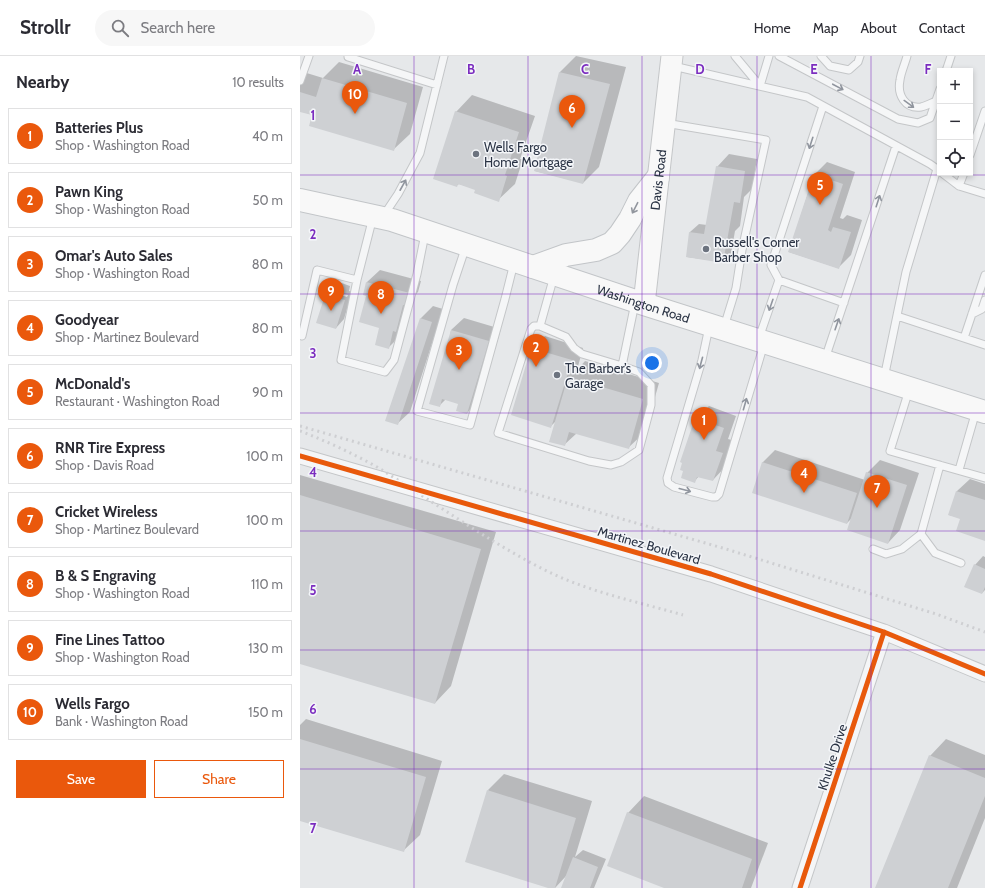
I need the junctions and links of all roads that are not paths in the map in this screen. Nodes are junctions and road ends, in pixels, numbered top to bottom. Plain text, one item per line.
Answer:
1 (309, 56) edge
2 (348, 56) edge
3 (444, 56) edge
4 (735, 56) edge
5 (769, 56) edge
6 (778, 56) edge
7 (821, 56) edge
8 (860, 56) edge
9 (908, 56) edge
10 (951, 56) edge
11 (669, 59) edge
12 (947, 68) edge
13 (300, 81) edge
14 (437, 85) junction
15 (760, 86) junction
16 (937, 98) edge
17 (936, 101) junction
18 (824, 106) junction
19 (985, 112) edge
20 (665, 123) junction
21 (896, 146) junction
22 (973, 146) edge
23 (937, 169) edge
24 (938, 176) edge
25 (946, 176) edge
26 (963, 176) edge
27 (658, 177) junction
28 (959, 186) junction
29 (985, 194) edge
30 (300, 200) edge
31 (378, 217) junction
32 (426, 232) junction
33 (466, 245) junction
34 (524, 264) junction
35 (554, 274) junction
36 (985, 275) edge
37 (358, 280) junction
38 (780, 280) junction
39 (985, 300) edge
40 (844, 302) junction
41 (640, 303) junction
42 (972, 314) junction
43 (897, 316) junction
44 (540, 326) junction
45 (717, 327) junction
46 (302, 336) dead end
47 (964, 338) junction
48 (762, 341) junction
49 (985, 345) edge
50 (824, 361) junction
51 (622, 366) junction
52 (884, 380) junction
53 (910, 388) junction
54 (981, 410) edge
55 (300, 456) edge
56 (940, 465) junction
57 (959, 470) junction
58 (985, 478) edge
59 (921, 534) junction
60 (874, 549) dead end
61 (961, 563) dead end
62 (884, 632) junction
63 (985, 674) edge
64 (800, 888) edge

1 - 13 lane
2 - 14 lane
3 - 14 lane
4 - 15 lane
5 - 15 lane
6 -> 17 lane
7 - 8 lane
9 -> 17 lane
10 - 12 lane
11 - 15 lane
11 - 20 main road, Davis Road
31 -> 14 lane
15 - 18 lane
16 - 17 lane
18 - 21 lane
18 -> 38 lane
19 - 22 lane
20 - 27 main road, Davis Road
20 - 45 lane
21 - 23 lane
40 -> 21 lane
24 - 43 lane
25 - 28 lane
26 - 28 lane
27 -> 34 main road
27 - 41 main road, Davis Road
28 - 29 lane
30 - 31 main road, Washington Road
31 - 32 main road, Washington Road
31 - 37 lane
32 - 33 main road, Washington Road
32 - 37 lane
33 - 34 main road, Washington Road
33 - 34 lane
34 - 35 main road, Washington Road
35 - 41 main road, Washington Road
35 - 44 lane
36 - 42 lane
37 - 46 lane
38 - 40 lane
38 -> 48 lane
39 - 42 lane
50 -> 40 lane
41 - 45 main road, Washington Road
41 - 51 lane
42 - 47 lane
43 - 47 lane
43 - 52 lane
44 - 51 lane
44 - 51 lane
45 - 48 main road, Washington Road
45 -> 48 lane
47 - 49 lane
48 - 50 main road, Washington Road
50 - 52 main road, Washington Road
52 - 53 main road, Washington Road
53 - 54 main road, Washington Road
53 - 56 lane
54 - 57 lane
55 - 62 street, Martinez Boulevard
56 - 57 lane
56 - 59 lane
57 - 58 lane
59 - 60 lane
59 - 61 lane
62 - 63 street, Martinez Boulevard
62 - 64 street, Khulke Drive

